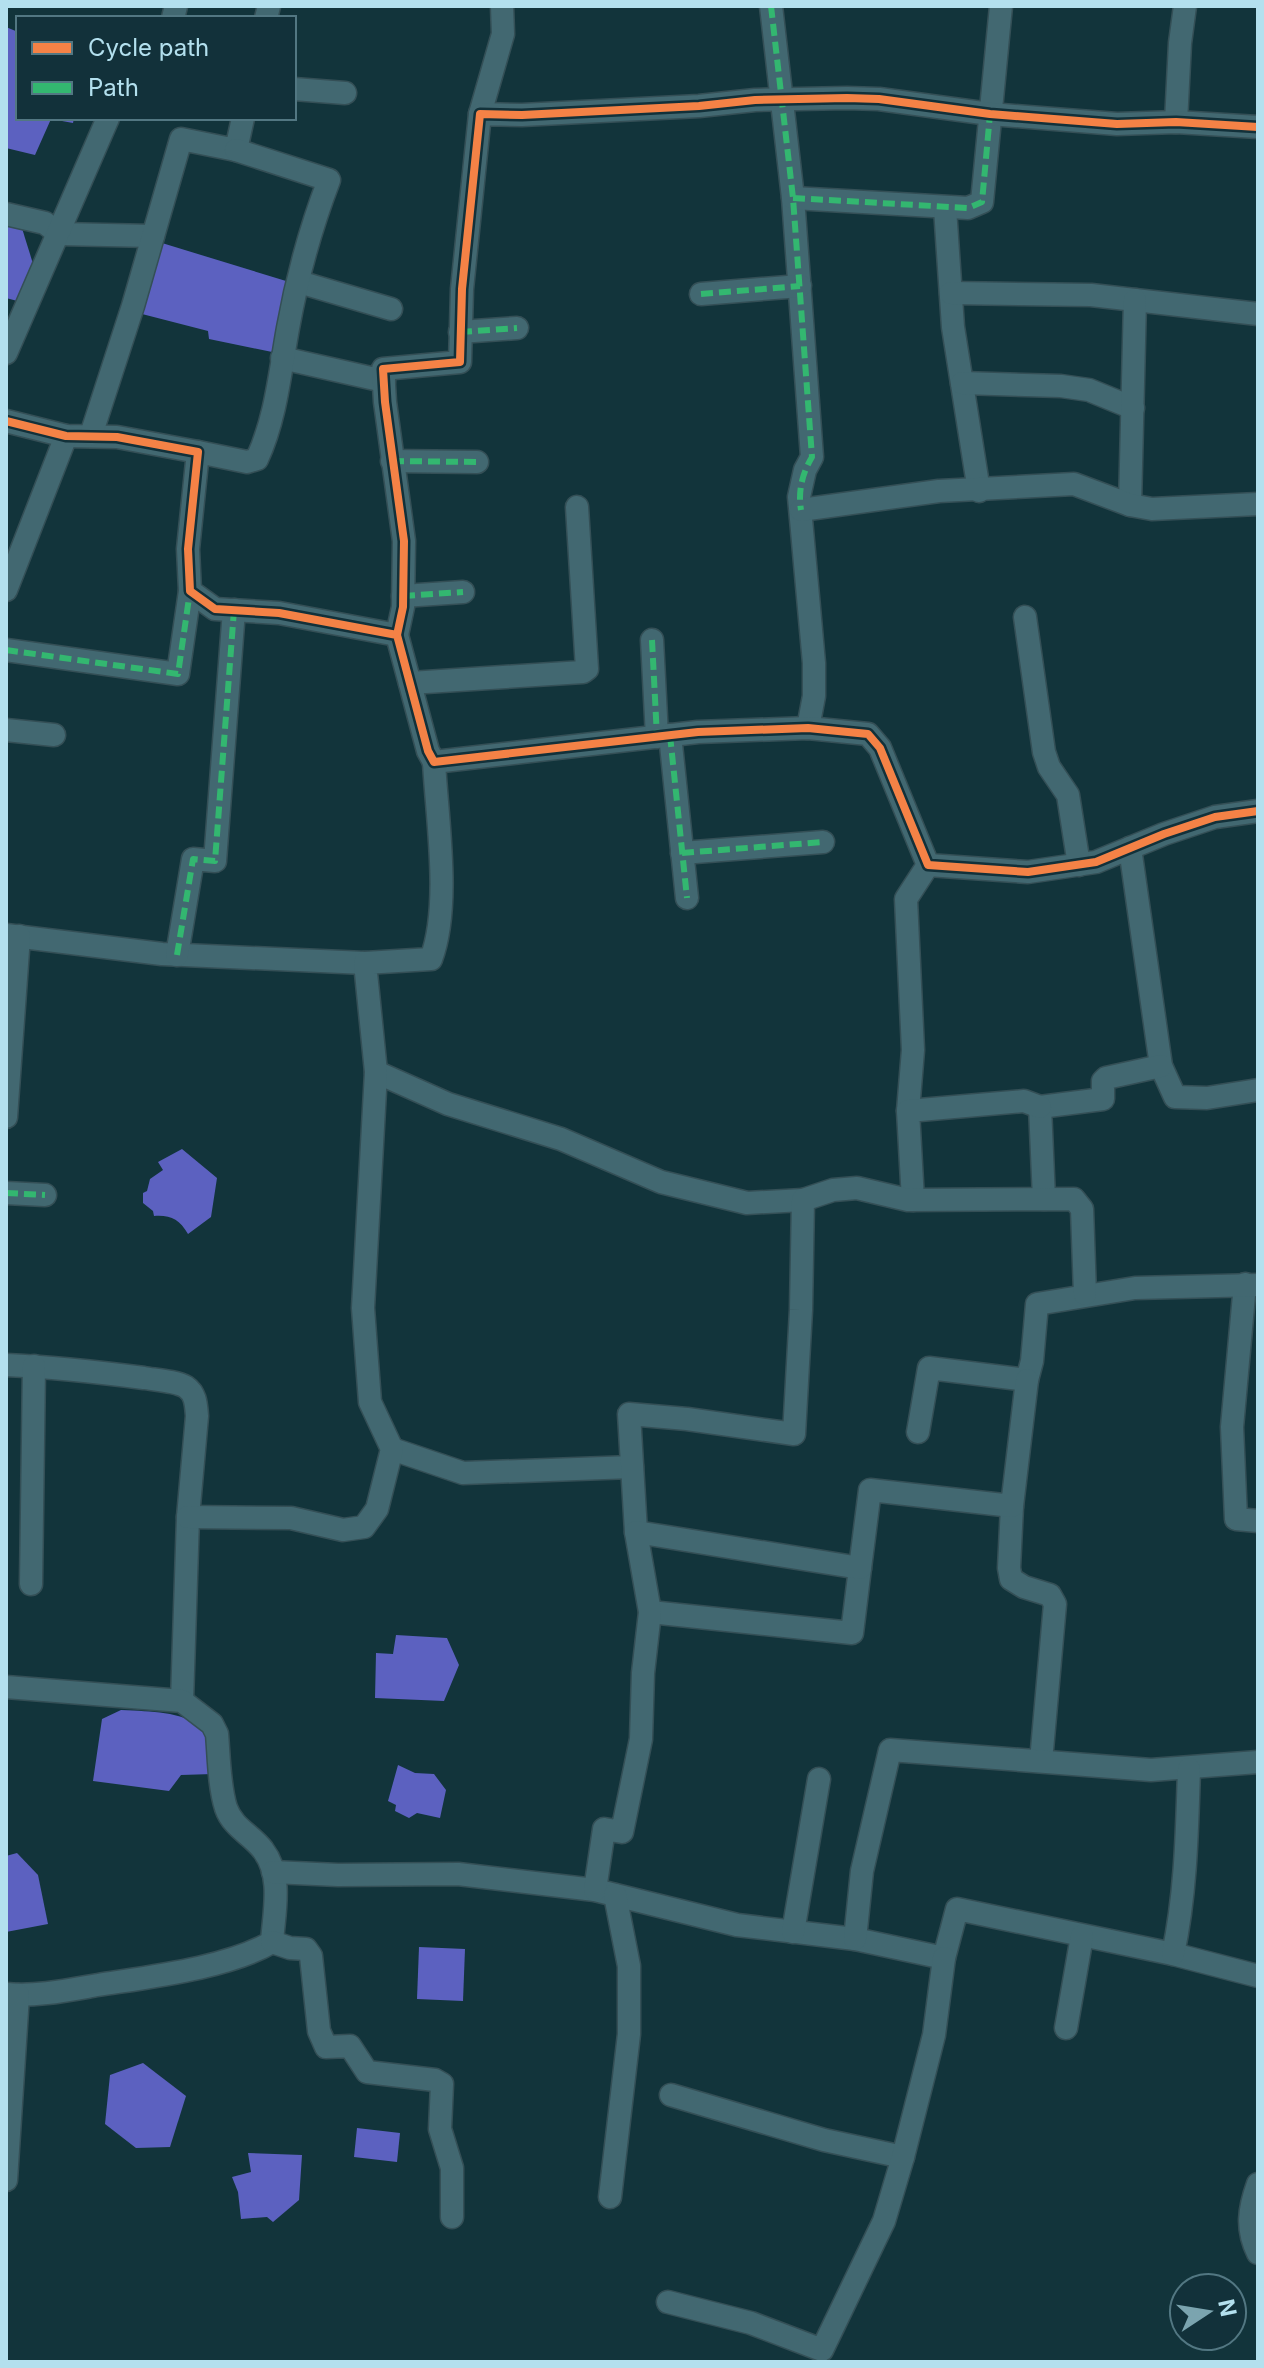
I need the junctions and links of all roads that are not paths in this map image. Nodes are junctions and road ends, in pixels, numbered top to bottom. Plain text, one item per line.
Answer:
1 (502, 6) edge
2 (771, 6) edge
3 (1001, 6) edge
4 (1185, 6) edge
5 (296, 89) edge
6 (345, 93) dead end
7 (780, 99) junction
8 (480, 114) junction
9 (990, 114) junction
10 (107, 120) edge
11 (243, 120) edge
12 (1176, 122) junction
13 (1258, 127) edge
14 (236, 150) junction
15 (793, 198) junction
16 (945, 208) junction
17 (6, 214) edge
18 (59, 234) junction
19 (153, 236) junction
20 (299, 282) junction
21 (800, 286) junction
22 (951, 293) junction
23 (701, 294) dead end
24 (1135, 300) junction
25 (391, 309) dead end
26 (1258, 314) edge
27 (517, 328) dead end
28 (460, 332) junction
29 (6, 353) edge
30 (282, 358) junction
31 (384, 381) junction
32 (962, 383) junction
33 (1133, 408) junction
34 (6, 421) edge
35 (91, 435) junction
36 (66, 436) junction
37 (198, 452) junction
38 (392, 461) junction
39 (477, 462) dead end
40 (979, 491) junction
41 (1258, 504) edge
42 (1130, 505) junction
43 (577, 507) dead end
44 (801, 510) junction
45 (6, 590) edge
46 (190, 591) junction
47 (463, 592) dead end
48 (403, 596) junction
49 (234, 610) junction
50 (1025, 617) dead end
51 (397, 635) junction
52 (652, 640) dead end
53 (6, 650) edge
54 (410, 683) junction
55 (808, 728) junction
56 (6, 730) edge
57 (54, 735) dead end
58 (664, 736) junction
59 (434, 762) junction
60 (1258, 811) edge
61 (823, 842) dead end
62 (1130, 848) junction
63 (682, 853) junction
64 (928, 865) junction
65 (1079, 865) junction
66 (687, 898) dead end
67 (13, 936) edge
68 (177, 955) junction
69 (365, 963) junction
70 (1161, 1066) junction
71 (376, 1072) junction
72 (1258, 1090) edge
73 (1040, 1107) junction
74 (908, 1111) junction
75 (6, 1117) edge
76 (6, 1193) edge
77 (45, 1195) dead end
78 (1044, 1199) junction
79 (803, 1200) junction
80 (913, 1200) junction
81 (1252, 1284) edge
82 (1085, 1294) junction
83 (6, 1365) edge
84 (34, 1366) junction
85 (1027, 1380) junction
86 (918, 1432) dead end
87 (392, 1449) junction
88 (632, 1467) junction
89 (1012, 1506) junction
90 (188, 1517) junction
91 (1258, 1521) edge
92 (636, 1532) junction
93 (860, 1568) junction
94 (31, 1584) dead end
95 (650, 1612) junction
96 (6, 1687) edge
97 (182, 1701) junction
98 (1041, 1761) junction
99 (1258, 1762) edge
100 (1189, 1769) junction
101 (819, 1779) dead end
102 (273, 1872) junction
103 (605, 1893) junction
104 (793, 1932) junction
105 (1082, 1936) junction
106 (855, 1939) junction
107 (272, 1942) junction
108 (1173, 1954) junction
109 (944, 1958) junction
110 (1258, 1976) edge
111 (12, 1994) edge
112 (1066, 2028) dead end
113 (671, 2095) dead end
114 (903, 2157) junction
115 (6, 2180) edge
116 (1258, 2184) edge
117 (610, 2197) dead end
118 (452, 2217) dead end
119 (1258, 2253) edge
120 (668, 2302) dead end

1 - 8 street
2 - 7 street
3 - 9 street
4 - 12 street
5 - 6 street
7 - 8 street
7 - 9 street
7 - 15 street
8 - 28 street
9 - 12 street
9 - 16 street
10 - 18 street
11 - 14 street
12 - 13 street
14 - 19 street
14 - 20 street
15 - 16 street
15 - 21 street
16 - 22 street
17 - 18 street
18 - 19 street
18 - 29 street
19 - 35 street
20 - 25 street
20 - 30 street
21 - 23 street
21 - 44 street
22 - 24 street
22 - 32 street
24 - 26 street
24 - 33 street
27 - 28 street
28 - 31 street
30 - 31 street
30 - 37 street
31 - 38 street
32 - 33 street
32 - 40 street
33 - 42 street
34 - 36 street
35 - 36 street
35 - 37 street
36 - 45 street
37 - 46 street
38 - 39 street
38 - 48 street
40 - 42 street
40 - 44 street
41 - 42 street
43 - 54 street
44 - 55 street
46 - 49 street
46 - 53 street
47 - 48 street
48 - 51 street
49 - 51 street
49 - 68 street
50 - 65 street
51 - 54 street
52 - 58 street
54 - 59 street
55 - 58 street
55 - 64 street
56 - 57 street
58 - 59 street
58 - 63 street
59 - 69 street
60 - 62 street
61 - 63 street
62 - 65 street
62 - 70 street
63 - 66 street
64 - 65 street
64 - 74 street
67 - 68 street
67 - 75 street
68 - 69 street
69 - 71 street
70 - 72 street
70 - 73 street
71 - 79 street
71 - 87 street
73 - 74 street
73 - 78 street
74 - 80 street
76 - 77 street
78 - 80 street
78 - 82 street
79 - 80 street
79 - 88 street
81 - 82 street
81 - 91 street
82 - 85 street
83 - 84 street
84 - 90 street
84 - 94 street
85 - 86 street
85 - 89 street
87 - 88 street
87 - 90 street
88 - 92 street
89 - 93 street
89 - 98 street
90 - 97 street
92 - 93 street
92 - 95 street
93 - 95 street
95 - 103 street
96 - 97 street
97 - 102 street
98 - 100 street
98 - 106 street
99 - 100 street
100 - 108 street
101 - 104 street
102 - 103 street
102 - 107 street
103 - 104 street
103 - 117 street
104 - 106 street
105 - 108 street
105 - 109 street
105 - 112 street
106 - 109 street
107 - 111 street
107 - 118 street
108 - 110 street
109 - 114 street
111 - 115 street
113 - 114 street
114 - 120 street
116 - 119 street

